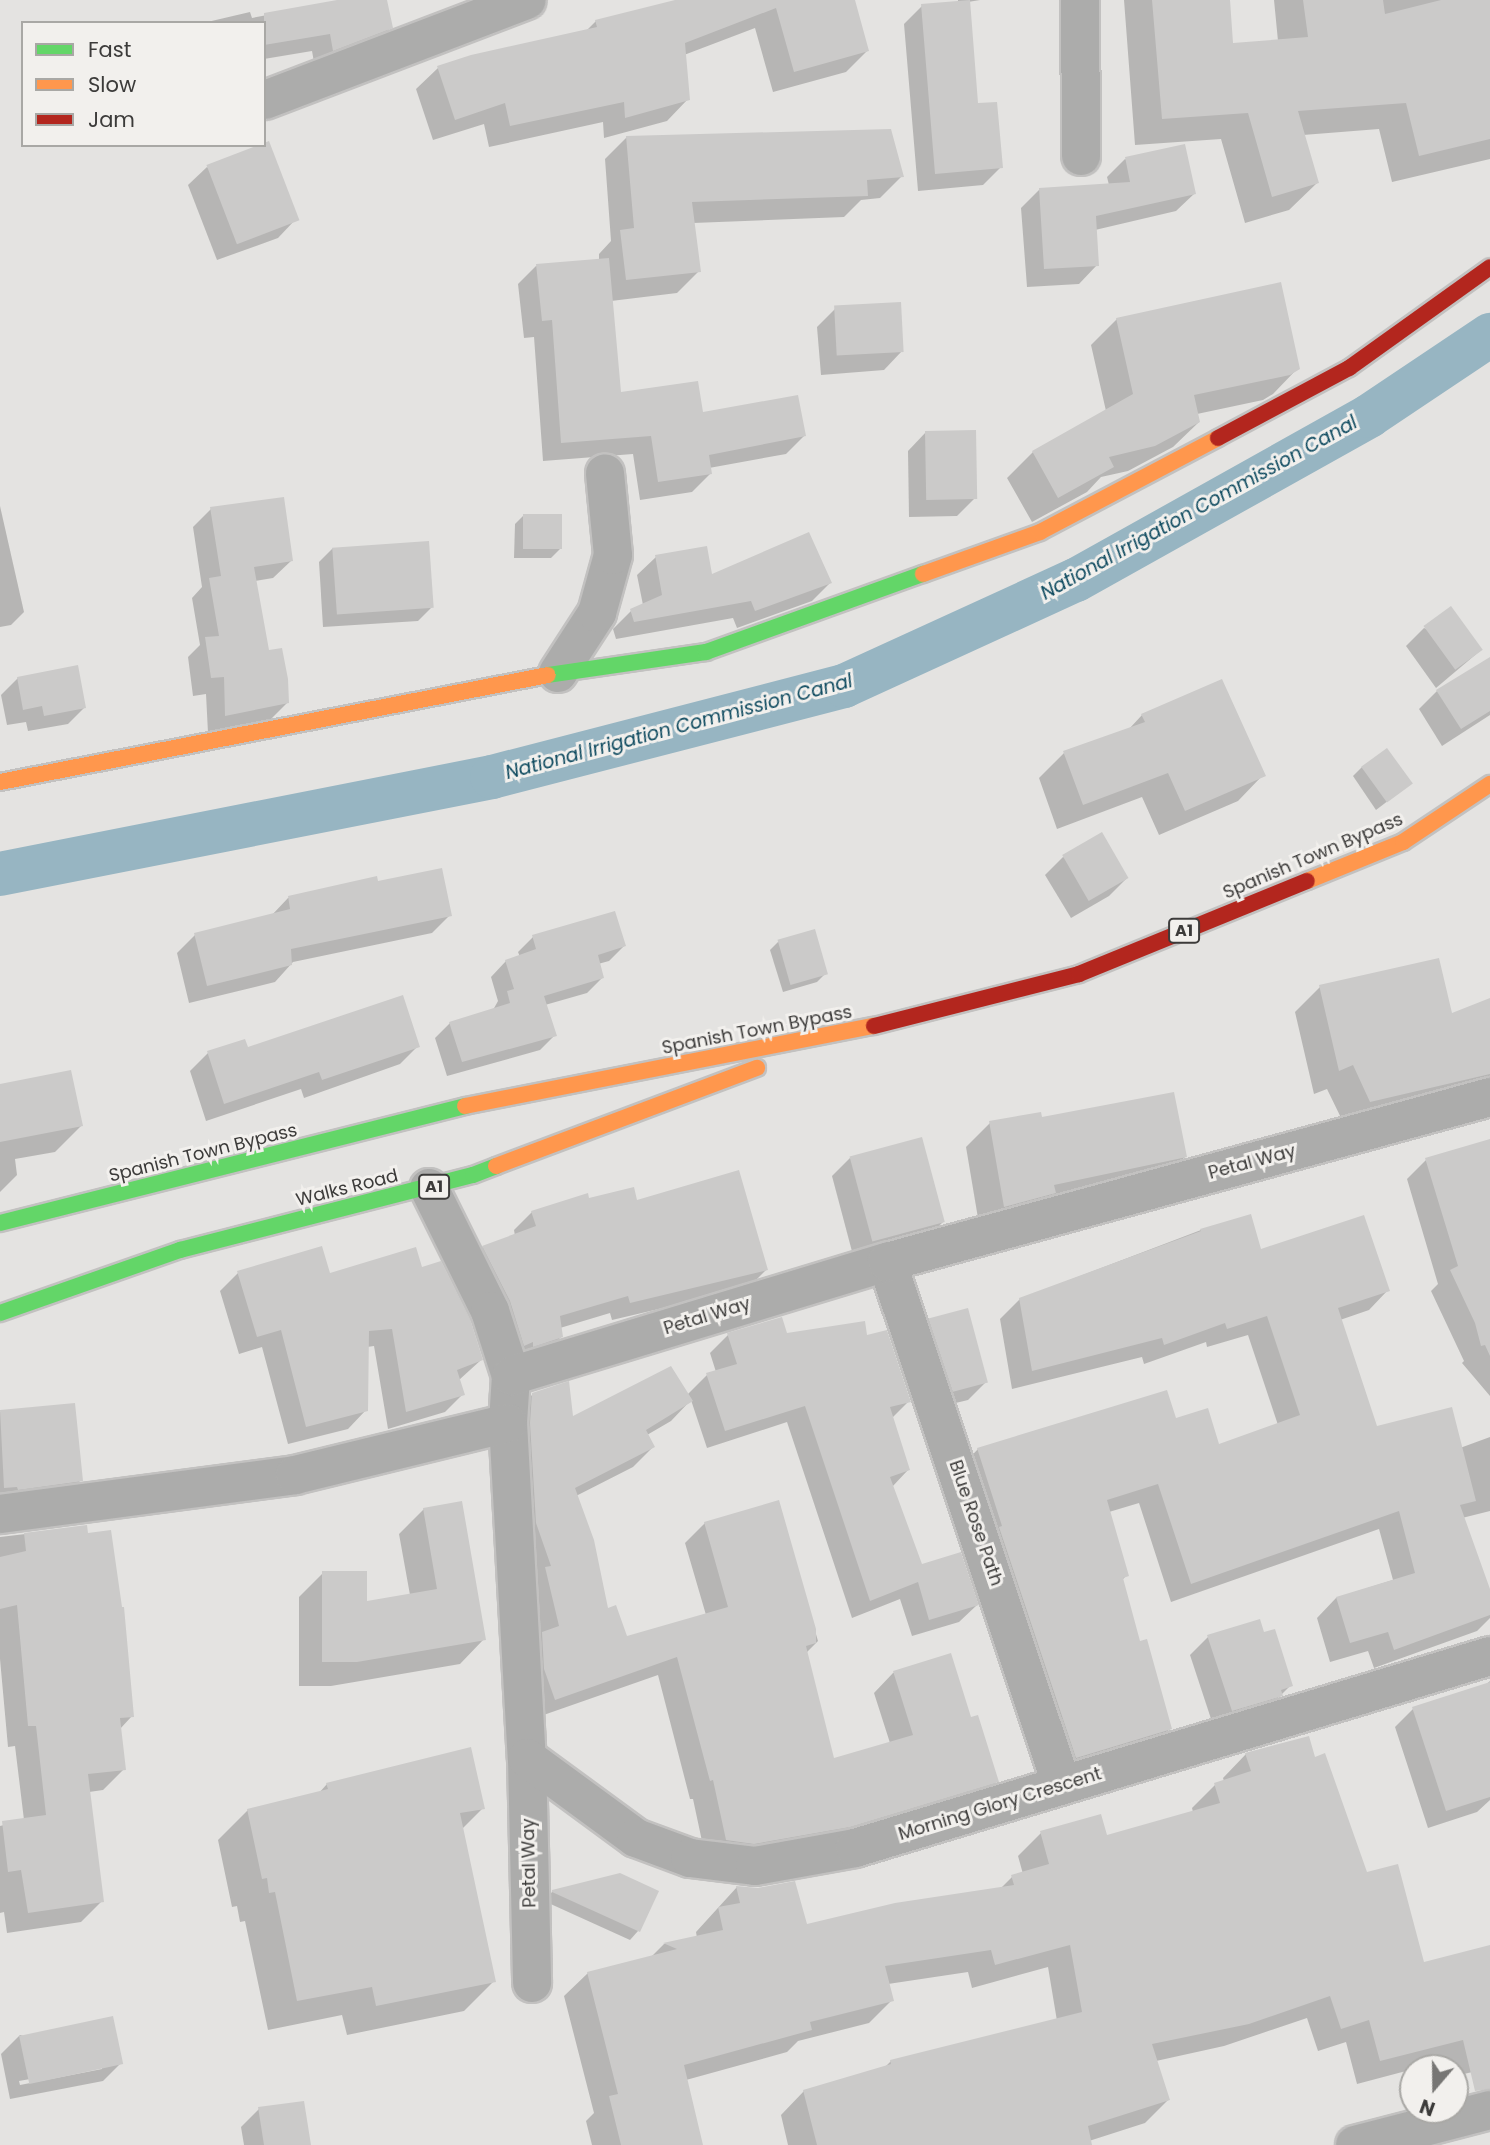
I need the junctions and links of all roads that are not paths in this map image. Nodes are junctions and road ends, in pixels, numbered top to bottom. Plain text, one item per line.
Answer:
1 (527, 0) edge
2 (1080, 0) edge
3 (266, 100) edge
4 (1081, 156) dead end
5 (1490, 267) edge
6 (605, 473) dead end
7 (558, 673) junction
8 (0, 782) edge
9 (1490, 784) edge
10 (858, 1030) junction
11 (1490, 1097) edge
12 (429, 1188) junction
13 (0, 1223) edge
14 (887, 1262) junction
15 (0, 1313) edge
16 (511, 1376) junction
17 (508, 1423) junction
18 (0, 1514) edge
19 (1490, 1656) edge
20 (527, 1758) junction
21 (1062, 1786) junction
22 (532, 1983) dead end
23 (1490, 2110) edge
24 (1355, 2145) edge

1 - 3 street
2 - 4 street
5 - 7 main road
6 - 7 street
7 - 8 main road
9 - 10 main road, Spanish Town Bypass / A1
10 - 12 main road, Walks Road / A1
10 - 13 main road, Spanish Town Bypass / A1
11 - 14 street, Petal Way
12 - 15 main road, Walks Road / A1
12 - 16 street
14 - 16 street, Petal Way
14 - 21 street, Blue Rose Path
16 - 17 street, Petal Way
17 - 18 street
17 - 20 street, Petal Way
19 - 21 street, Morning Glory Crescent
20 - 21 street, Morning Glory Crescent
20 - 22 street, Petal Way
23 - 24 street

